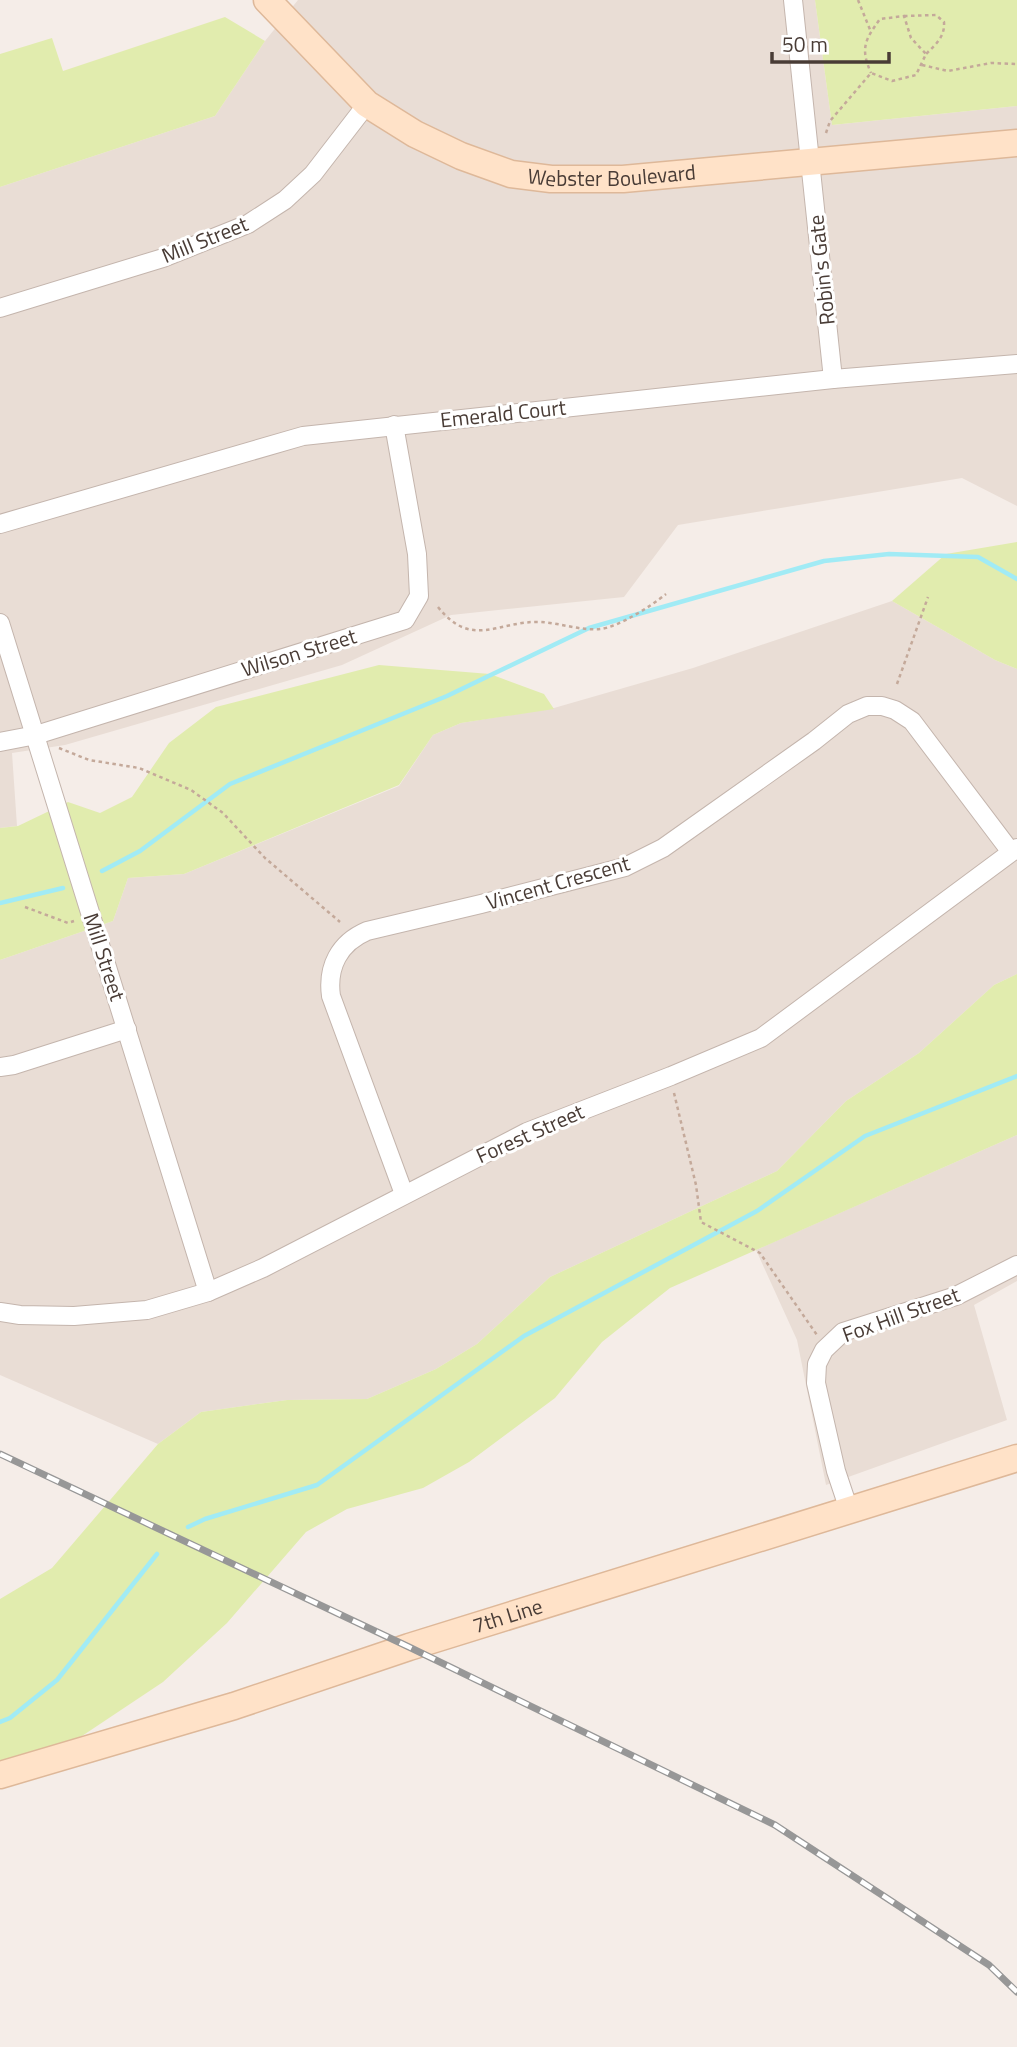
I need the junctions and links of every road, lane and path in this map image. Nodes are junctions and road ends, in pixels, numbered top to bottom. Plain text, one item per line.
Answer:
1 (267, 0) edge
2 (793, 0) edge
3 (858, 0) edge
4 (904, 16) junction
5 (871, 32) junction
6 (926, 54) junction
7 (1017, 64) edge
8 (922, 65) junction
9 (871, 72) junction
10 (367, 104) junction
11 (826, 133) dead end
12 (1017, 143) edge
13 (811, 160) junction
14 (0, 308) edge
15 (1017, 364) edge
16 (833, 379) junction
17 (394, 425) junction
18 (0, 524) edge
19 (666, 594) dead end
20 (928, 597) dead end
21 (438, 607) dead end
22 (0, 623) edge
23 (897, 684) dead end
24 (36, 735) junction
25 (0, 742) edge
26 (59, 748) dead end
27 (1014, 850) edge
28 (25, 906) dead end
29 (91, 917) junction
30 (340, 922) dead end
31 (127, 1029) junction
32 (0, 1067) edge
33 (671, 1076) junction
34 (404, 1194) junction
35 (1017, 1265) edge
36 (208, 1292) junction
37 (0, 1312) edge
38 (817, 1335) dead end
39 (1017, 1458) edge
40 (849, 1510) junction
41 (0, 1775) edge

1 - 10 street, Webster Boulevard
2 - 13 street, Robin's Gate
3 - 5 path
4 - 5 path
4 - 6 path
4 - 6 path
5 - 9 path
6 - 8 path
7 - 8 path
8 - 9 path
9 - 11 path
10 - 13 street, Webster Boulevard
10 - 14 street, Mill Street
12 - 13 street, Webster Boulevard
13 - 16 street, Robin's Gate
15 - 16 street, Emerald Court
16 - 17 street, Emerald Court
17 - 18 street, Emerald Court
17 - 24 street, Wilson Street
19 - 21 path
20 - 23 path
22 - 24 street, Mill Street
24 - 25 street, Wilson Street
24 - 29 street, Mill Street
26 - 30 path
27 - 33 street, Forest Street
27 - 34 street, Vincent Crescent
28 - 29 path
29 - 31 street, Mill Street
31 - 32 street
31 - 36 street, Mill Street
33 - 34 street, Forest Street
33 - 38 path
34 - 36 street, Forest Street
35 - 40 street, Fox Hill Street
36 - 37 street, Forest Street
39 - 40 street, 7th Line
40 - 41 street, 7th Line

